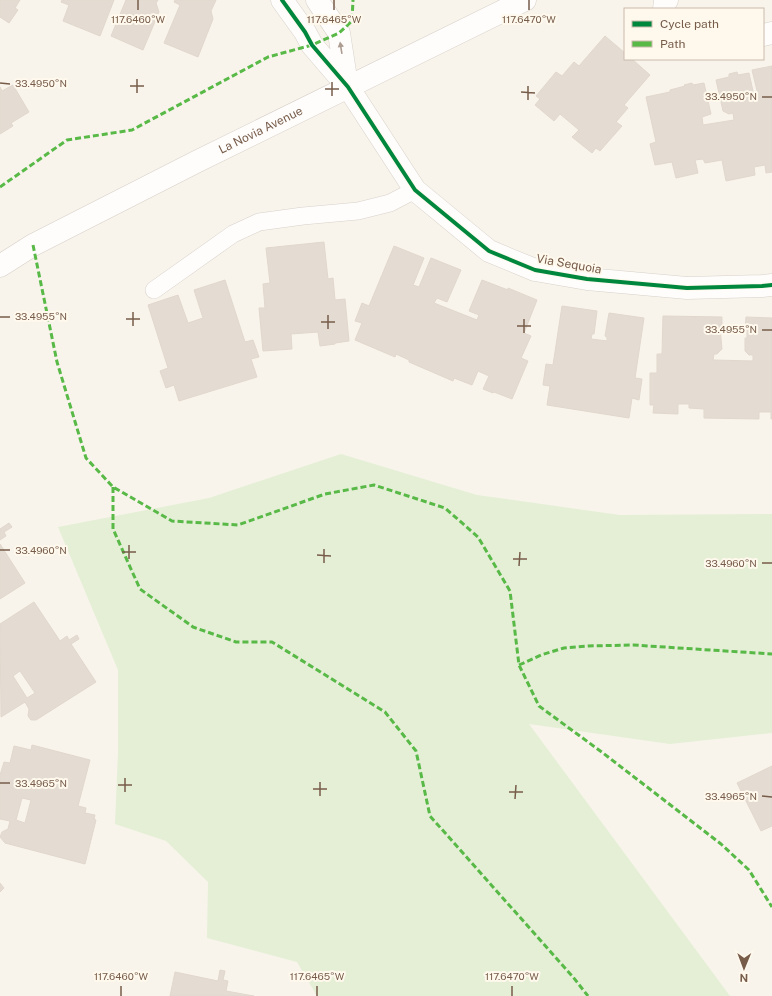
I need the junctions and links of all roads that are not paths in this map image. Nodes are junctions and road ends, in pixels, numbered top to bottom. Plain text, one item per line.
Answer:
1 (282, 0) edge
2 (317, 0) edge
3 (525, 0) edge
4 (348, 87) junction
5 (415, 190) junction
6 (0, 266) edge
7 (772, 285) edge
8 (154, 290) dead end

1 - 4 street, Via Sequoia
4 -> 2 street
3 - 4 street, La Novia Avenue
4 - 5 street, Via Sequoia
4 - 6 street, La Novia Avenue
5 - 7 street, Via Sequoia
5 - 8 lane

